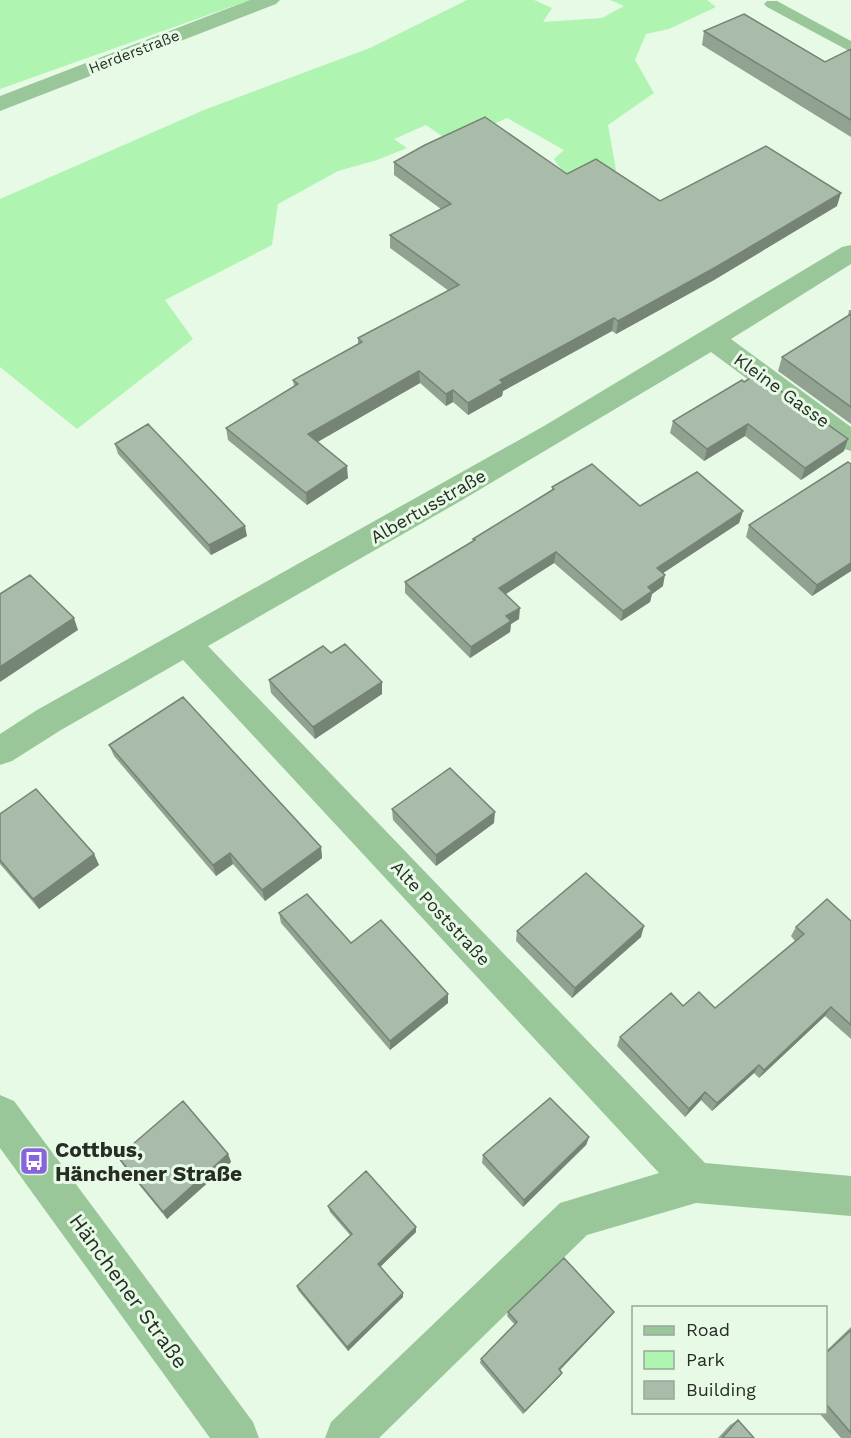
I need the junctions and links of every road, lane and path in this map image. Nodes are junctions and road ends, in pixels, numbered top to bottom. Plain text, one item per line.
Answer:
1 (269, 0) edge
2 (772, 4) dead end
3 (851, 47) edge
4 (0, 104) edge
5 (851, 253) edge
6 (712, 339) junction
7 (851, 441) edge
8 (186, 643) junction
9 (0, 751) edge
10 (0, 1115) edge
11 (696, 1183) junction
12 (851, 1196) edge
13 (237, 1438) edge
14 (347, 1438) edge

1 - 4 street, Herderstraße
2 - 3 lane
5 - 6 street, Albertusstraße
6 - 7 street, Kleine Gasse
6 - 8 street, Albertusstraße
8 - 9 street, Albertusstraße
8 - 11 street, Alte Poststraße
10 - 13 street, Hänchener Straße
11 - 12 street
11 - 14 street

